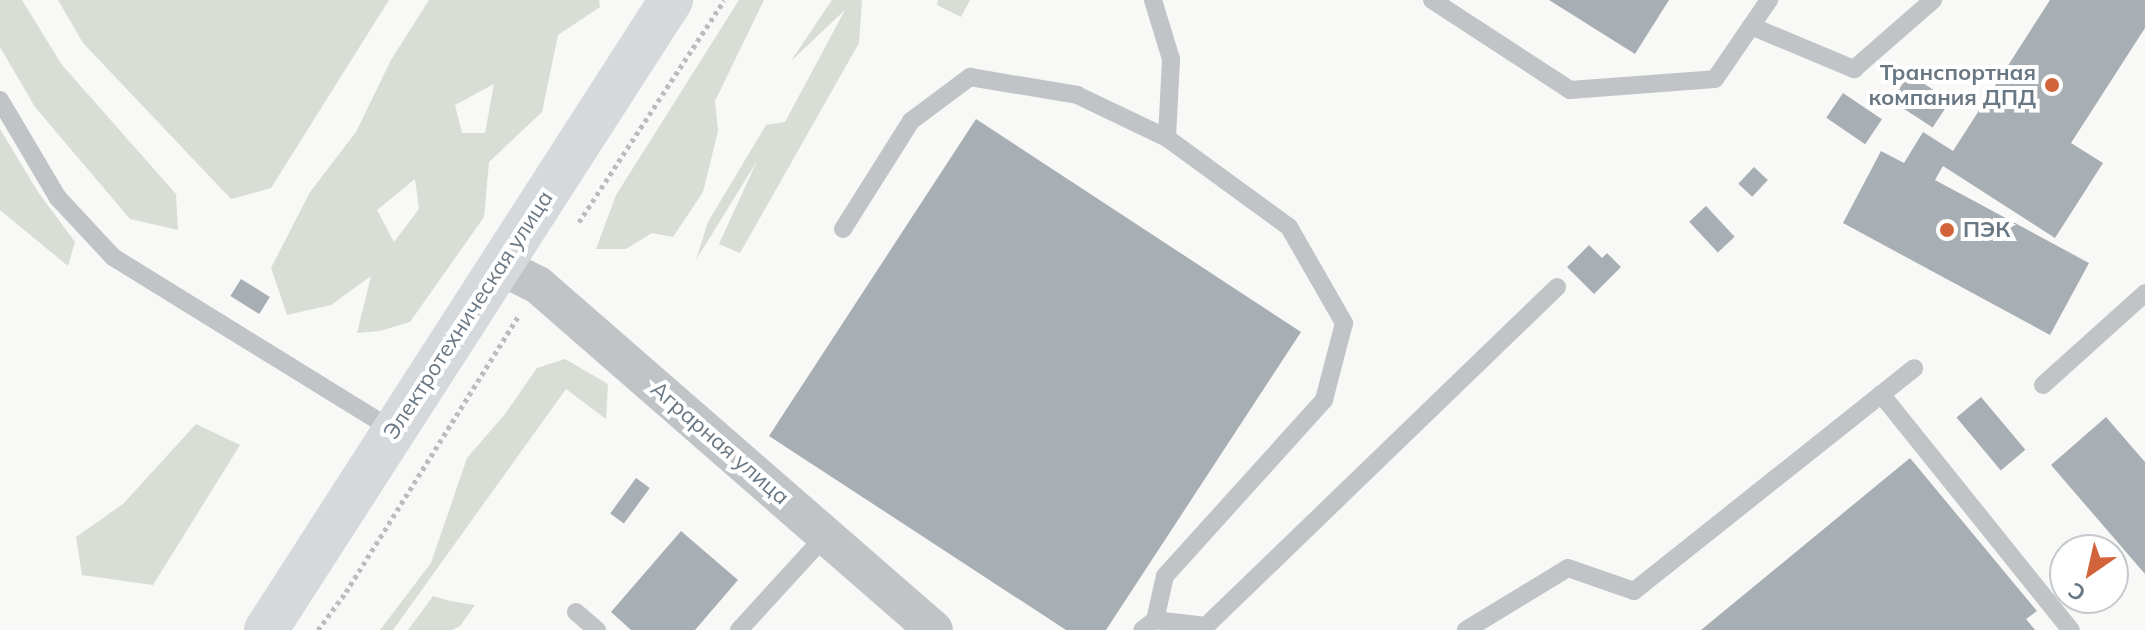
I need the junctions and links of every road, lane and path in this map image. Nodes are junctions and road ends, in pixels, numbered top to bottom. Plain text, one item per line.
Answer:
1 (671, 0) edge
2 (1153, 0) edge
3 (1432, 0) edge
4 (1769, 0) edge
5 (1933, 0) edge
6 (1751, 26) junction
7 (0, 100) edge
8 (1167, 138) junction
9 (843, 229) dead end
10 (500, 266) junction
11 (1557, 287) dead end
12 (2145, 293) edge
13 (1914, 368) dead end
14 (2043, 385) dead end
15 (1881, 394) junction
16 (392, 429) junction
17 (826, 535) junction
18 (576, 612) dead end
19 (1148, 625) edge
20 (266, 630) edge
21 (597, 630) edge
22 (739, 630) edge
23 (934, 630) edge
24 (1468, 630) edge
25 (2071, 630) edge

1 - 10 main road, Электротехническая улица
2 - 8 lane
3 - 6 lane
4 - 6 lane
5 - 6 lane
7 - 16 lane
8 - 9 lane
8 - 19 lane
10 - 16 main road, Электротехническая улица
10 - 17 street, Аграрная улица
11 - 19 lane
12 - 14 lane
13 - 15 lane
15 - 24 lane
15 - 25 lane
16 - 20 main road, Электротехническая улица
17 - 22 lane
17 - 23 street, Аграрная улица
18 - 21 lane

